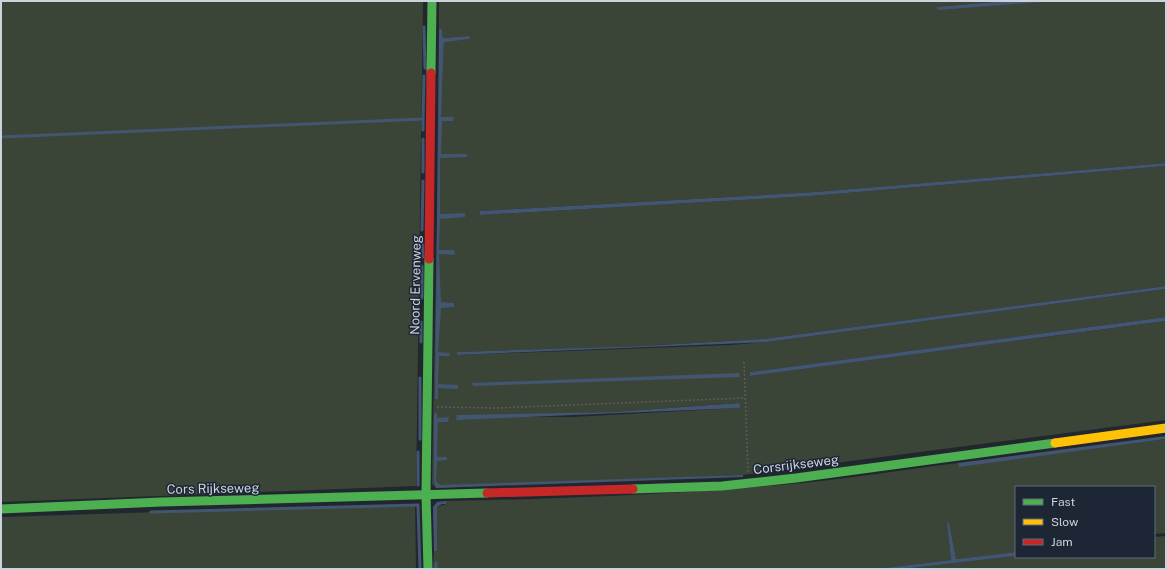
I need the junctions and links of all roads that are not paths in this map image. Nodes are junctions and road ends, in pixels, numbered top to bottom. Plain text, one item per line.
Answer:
1 (432, 1) edge
2 (1166, 428) edge
3 (426, 494) junction
4 (1, 509) edge
5 (428, 569) edge

1 - 3 street, Noord Ervenweg
2 - 3 street, Corsrijkseweg
3 - 4 street, Cors Rijkseweg
3 - 5 street, Noord Ervenweg

